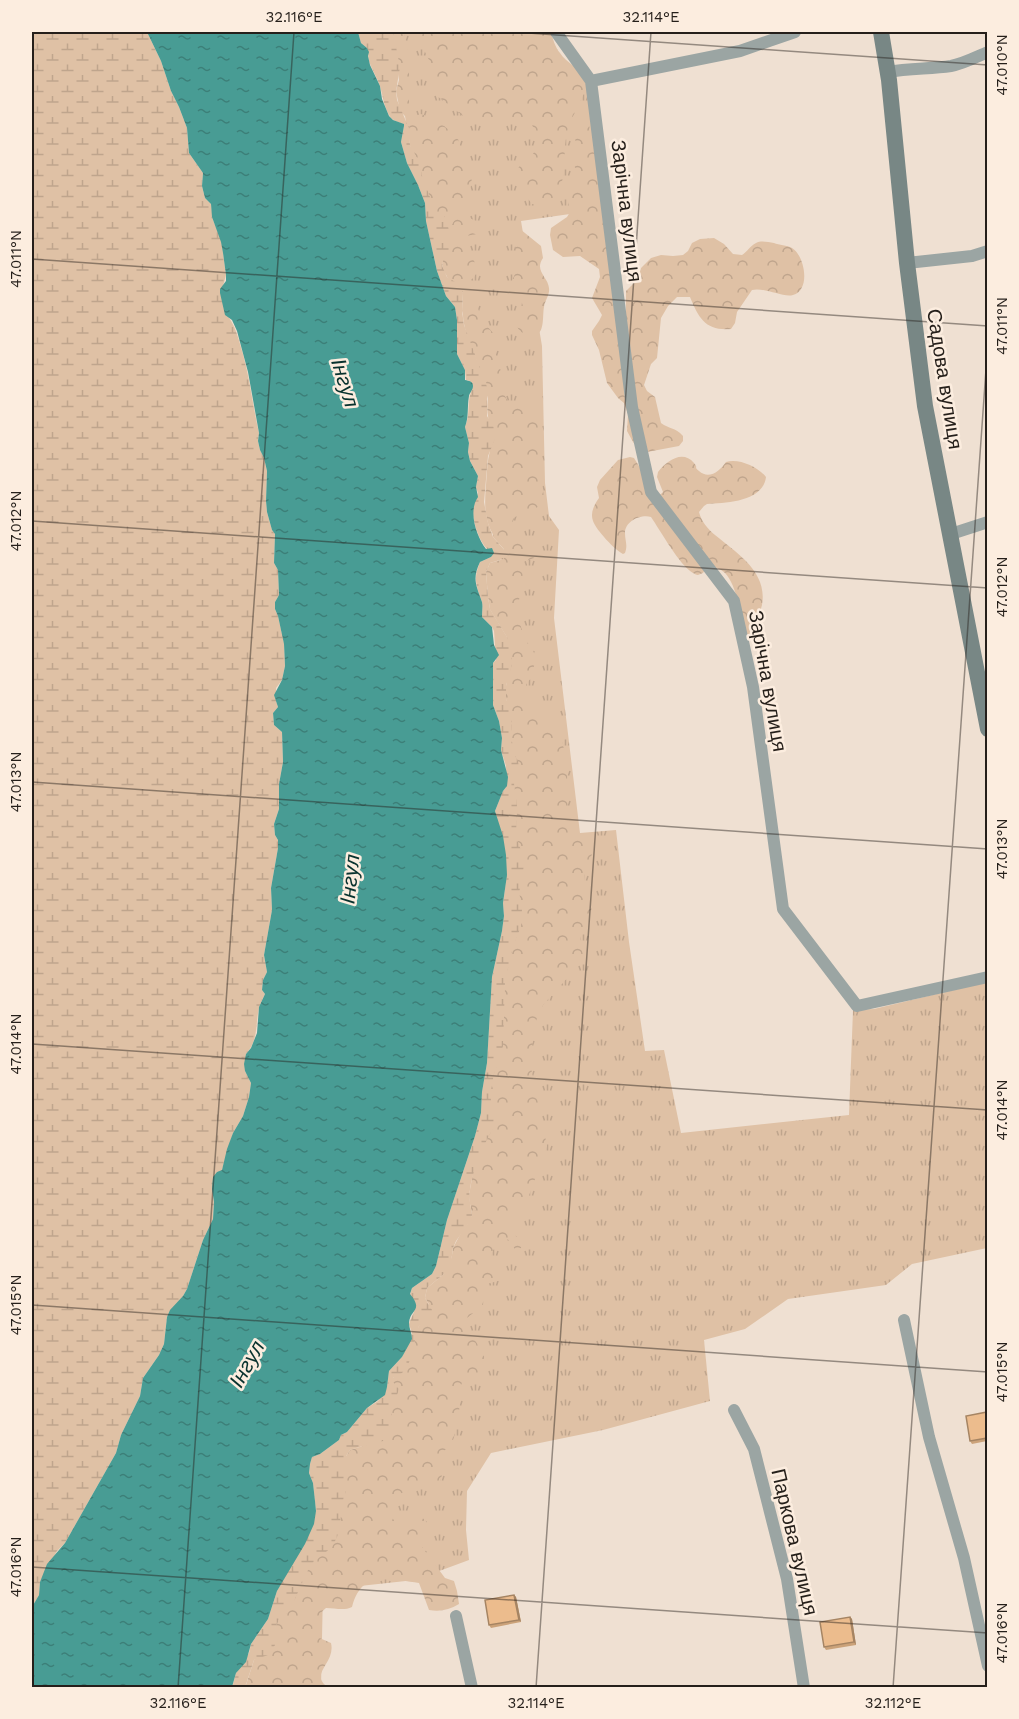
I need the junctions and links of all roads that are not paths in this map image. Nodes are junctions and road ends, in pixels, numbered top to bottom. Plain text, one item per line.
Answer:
1 (556, 32) edge
2 (795, 32) edge
3 (881, 32) edge
4 (987, 52) edge
5 (888, 72) junction
6 (591, 81) junction
7 (987, 251) edge
8 (907, 263) junction
9 (987, 522) edge
10 (951, 534) junction
11 (987, 729) edge
12 (987, 977) edge
13 (904, 1320) dead end
14 (734, 1410) dead end
15 (456, 1616) dead end
16 (987, 1666) edge
17 (472, 1688) edge
18 (804, 1688) edge

1 - 6 street, Зарічна вулиця
2 - 6 street
3 - 5 street, Садова вулиця
4 - 5 street
5 - 8 street, Садова вулиця
6 - 12 street, Зарічна вулиця
7 - 8 street
8 - 10 street, Садова вулиця
9 - 10 street
10 - 11 street, Садова вулиця
13 - 16 street
14 - 18 street, Паркова вулиця
15 - 17 street

